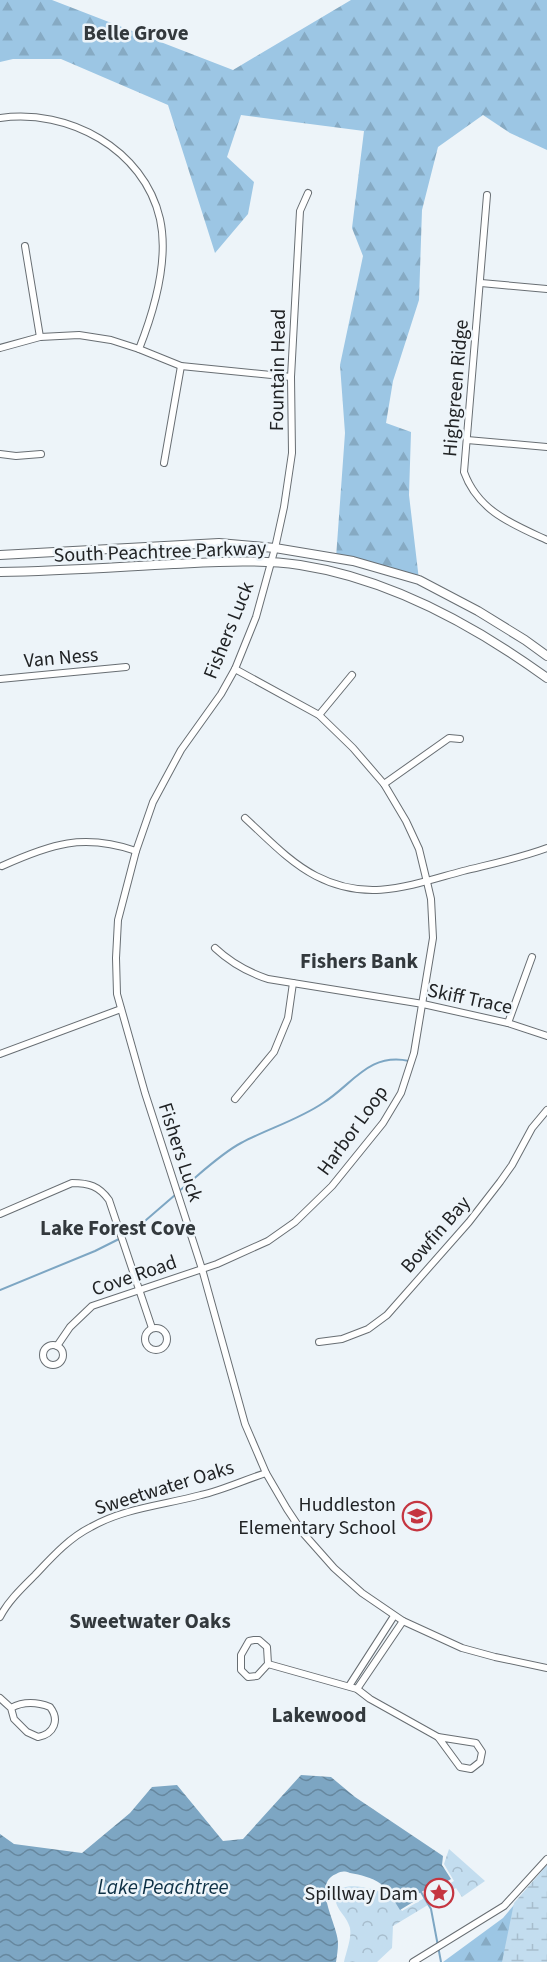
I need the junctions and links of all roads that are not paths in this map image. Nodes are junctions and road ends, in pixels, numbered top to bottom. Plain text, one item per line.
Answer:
1 (0, 118) edge
2 (308, 193) dead end
3 (487, 195) dead end
4 (25, 246) dead end
5 (481, 283) junction
6 (547, 289) edge
7 (40, 337) junction
8 (0, 348) edge
9 (139, 349) junction
10 (181, 366) junction
11 (291, 377) junction
12 (467, 440) junction
13 (547, 447) edge
14 (0, 454) edge
15 (41, 454) dead end
16 (164, 463) dead end
17 (547, 540) edge
18 (275, 548) junction
19 (0, 555) edge
20 (271, 563) junction
21 (0, 572) edge
22 (547, 656) edge
23 (126, 667) dead end
24 (235, 669) junction
25 (352, 675) dead end
26 (547, 678) edge
27 (0, 679) edge
28 (319, 715) junction
29 (460, 739) dead end
30 (384, 784) junction
31 (245, 818) dead end
32 (547, 848) edge
33 (136, 851) junction
34 (2, 866) dead end
35 (427, 882) junction
36 (215, 948) dead end
37 (532, 957) dead end
38 (293, 983) junction
39 (423, 1004) junction
40 (121, 1009) junction
41 (508, 1023) junction
42 (547, 1036) edge
43 (0, 1054) edge
44 (235, 1099) dead end
45 (547, 1110) edge
46 (0, 1214) edge
47 (202, 1269) junction
48 (138, 1290) junction
49 (152, 1328) dead end
50 (319, 1342) dead end
51 (57, 1346) dead end
52 (266, 1473) junction
53 (394, 1616) junction
54 (0, 1617) edge
55 (403, 1621) junction
56 (268, 1664) junction
57 (547, 1668) edge
58 (349, 1686) junction
59 (357, 1689) junction
60 (0, 1698) edge
61 (11, 1708) junction
62 (438, 1737) junction
63 (547, 1859) edge
64 (413, 1962) edge

1 - 9 street
2 - 11 street, Fountain Head
3 - 5 street, Highgreen Ridge
4 - 7 street
5 - 6 street
5 - 12 street, Highgreen Ridge
7 - 8 street
7 - 9 street
9 - 10 street
10 - 11 street
10 - 16 street
11 - 18 street, Fountain Head
12 - 13 street
12 - 17 street, Highgreen Ridge
14 - 15 street
18 - 19 main road, South Peachtree Parkway
18 - 20 street, Fishers Luck
18 - 22 main road, South Peachtree Parkway
20 - 21 main road, South Peachtree Parkway
20 - 24 street, Fishers Luck
20 - 26 main road, South Peachtree Parkway
23 - 27 street, Van Ness
24 - 28 street, Harbor Loop
24 - 33 street, Fishers Luck
25 - 28 street
28 - 30 street, Harbor Loop
29 - 30 street
30 - 35 street, Harbor Loop
31 - 35 street
32 - 35 street
33 - 34 street
33 - 40 street, Fishers Luck
35 - 39 street, Harbor Loop
36 - 38 street, Skiff Trace
37 - 41 street
38 - 39 street, Skiff Trace
38 - 44 street
39 - 41 street, Skiff Trace
39 - 47 street, Harbor Loop
40 - 43 street
40 - 47 street, Fishers Luck
41 - 42 street, Skiff Trace
45 - 50 street, Bowfin Bay
46 - 48 street
47 - 48 street, Cove Road
47 - 52 street, Fishers Luck
48 - 49 street
48 - 51 street, Cove Road
52 - 53 street, Fishers Luck
52 - 54 street, Sweetwater Oaks
53 - 55 street, Fishers Luck
53 - 58 street
55 - 57 street, Fishers Luck
55 - 59 street
56 - 56 street
56 - 58 street
58 - 59 street
59 - 62 street
60 - 61 street
61 - 61 street
62 - 62 street
63 - 64 street

